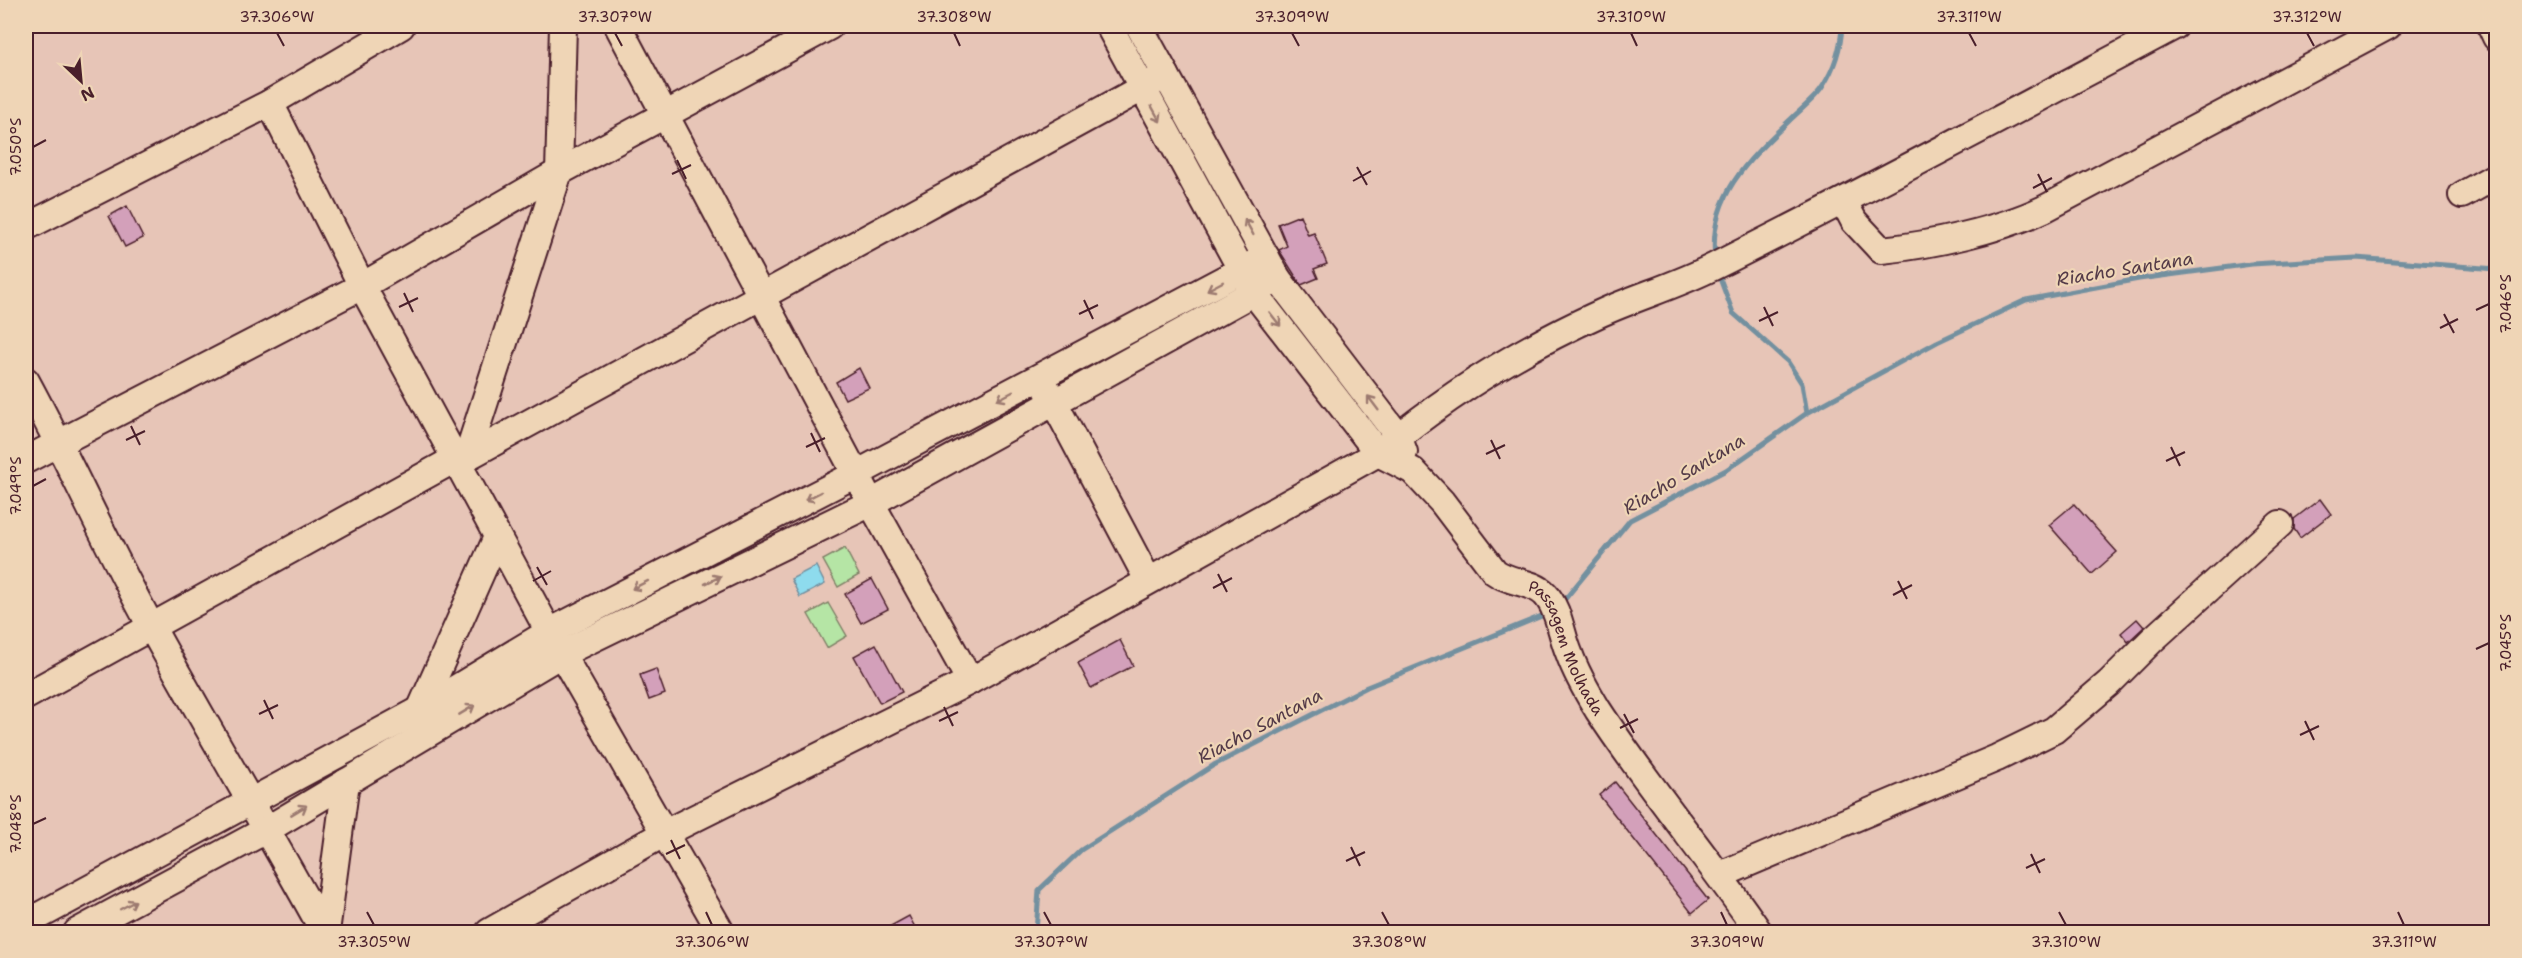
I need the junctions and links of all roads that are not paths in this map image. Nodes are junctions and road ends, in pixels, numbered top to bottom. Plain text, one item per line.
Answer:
1 (402, 26) edge
2 (563, 26) edge
3 (618, 26) edge
4 (830, 26) edge
5 (1109, 26) edge
6 (1139, 26) edge
7 (2175, 26) edge
8 (2388, 26) edge
9 (2491, 26) edge
10 (2496, 37) edge
11 (1166, 75) junction
12 (1142, 89) junction
13 (270, 103) junction
14 (665, 113) junction
15 (559, 172) junction
16 (2496, 176) edge
17 (2462, 195) dead end
18 (1844, 202) junction
19 (26, 227) edge
20 (1272, 268) junction
21 (1242, 271) junction
22 (362, 286) junction
23 (1254, 293) junction
24 (761, 295) junction
25 (1040, 377) junction
26 (26, 381) edge
27 (1054, 403) junction
28 (1398, 436) junction
29 (59, 442) junction
30 (1378, 453) junction
31 (461, 458) junction
32 (26, 460) edge
33 (1413, 471) junction
34 (856, 474) junction
35 (871, 504) junction
36 (2280, 524) dead end
37 (497, 537) junction
38 (1148, 580) junction
39 (151, 627) junction
40 (549, 632) junction
41 (561, 654) junction
42 (970, 681) junction
43 (26, 696) edge
44 (420, 710) junction
45 (346, 782) junction
46 (251, 800) junction
47 (268, 829) junction
48 (665, 832) junction
49 (1720, 875) junction
50 (26, 923) edge
51 (77, 933) edge
52 (325, 933) edge
53 (489, 933) edge
54 (721, 933) edge
55 (1759, 933) edge

1 - 13 street
2 - 15 street
3 - 14 street
4 - 14 street
5 - 12 street
6 - 11 street
7 - 18 street
8 - 18 street
9 - 10 street
11 - 12 street
20 -> 11 street
12 -> 21 street
12 - 24 street
13 - 19 street
13 - 22 street
14 - 15 street
14 - 24 street
15 - 22 street
15 - 31 street
16 - 17 street
18 - 28 street
20 - 21 street
20 - 23 street
28 -> 20 street
21 - 23 street
21 -> 25 street
22 - 29 street
22 - 31 street
23 - 27 street
23 -> 30 street
24 - 31 street
24 - 34 street
25 - 27 street
25 -> 34 street
26 - 29 street
27 - 35 street
27 - 38 street
28 - 30 street
28 - 33 street
29 - 32 street
29 - 39 street
30 - 33 street
30 - 38 street
31 - 37 street
31 - 39 street
33 - 49 street, Passagem Molhada
34 - 35 street
34 -> 40 street
41 -> 35 street
35 - 42 street
36 - 49 street
37 - 40 street
37 - 44 street
38 - 42 street
39 - 43 street
39 - 46 street
40 - 41 street
40 - 44 street
45 -> 41 street
41 - 48 street
42 - 48 street
44 - 46 street
47 -> 45 street
45 - 52 street
46 - 47 street
46 - 50 street
51 -> 47 street
47 - 52 street
48 - 53 street
48 - 54 street
49 - 55 street, Passagem Molhada

